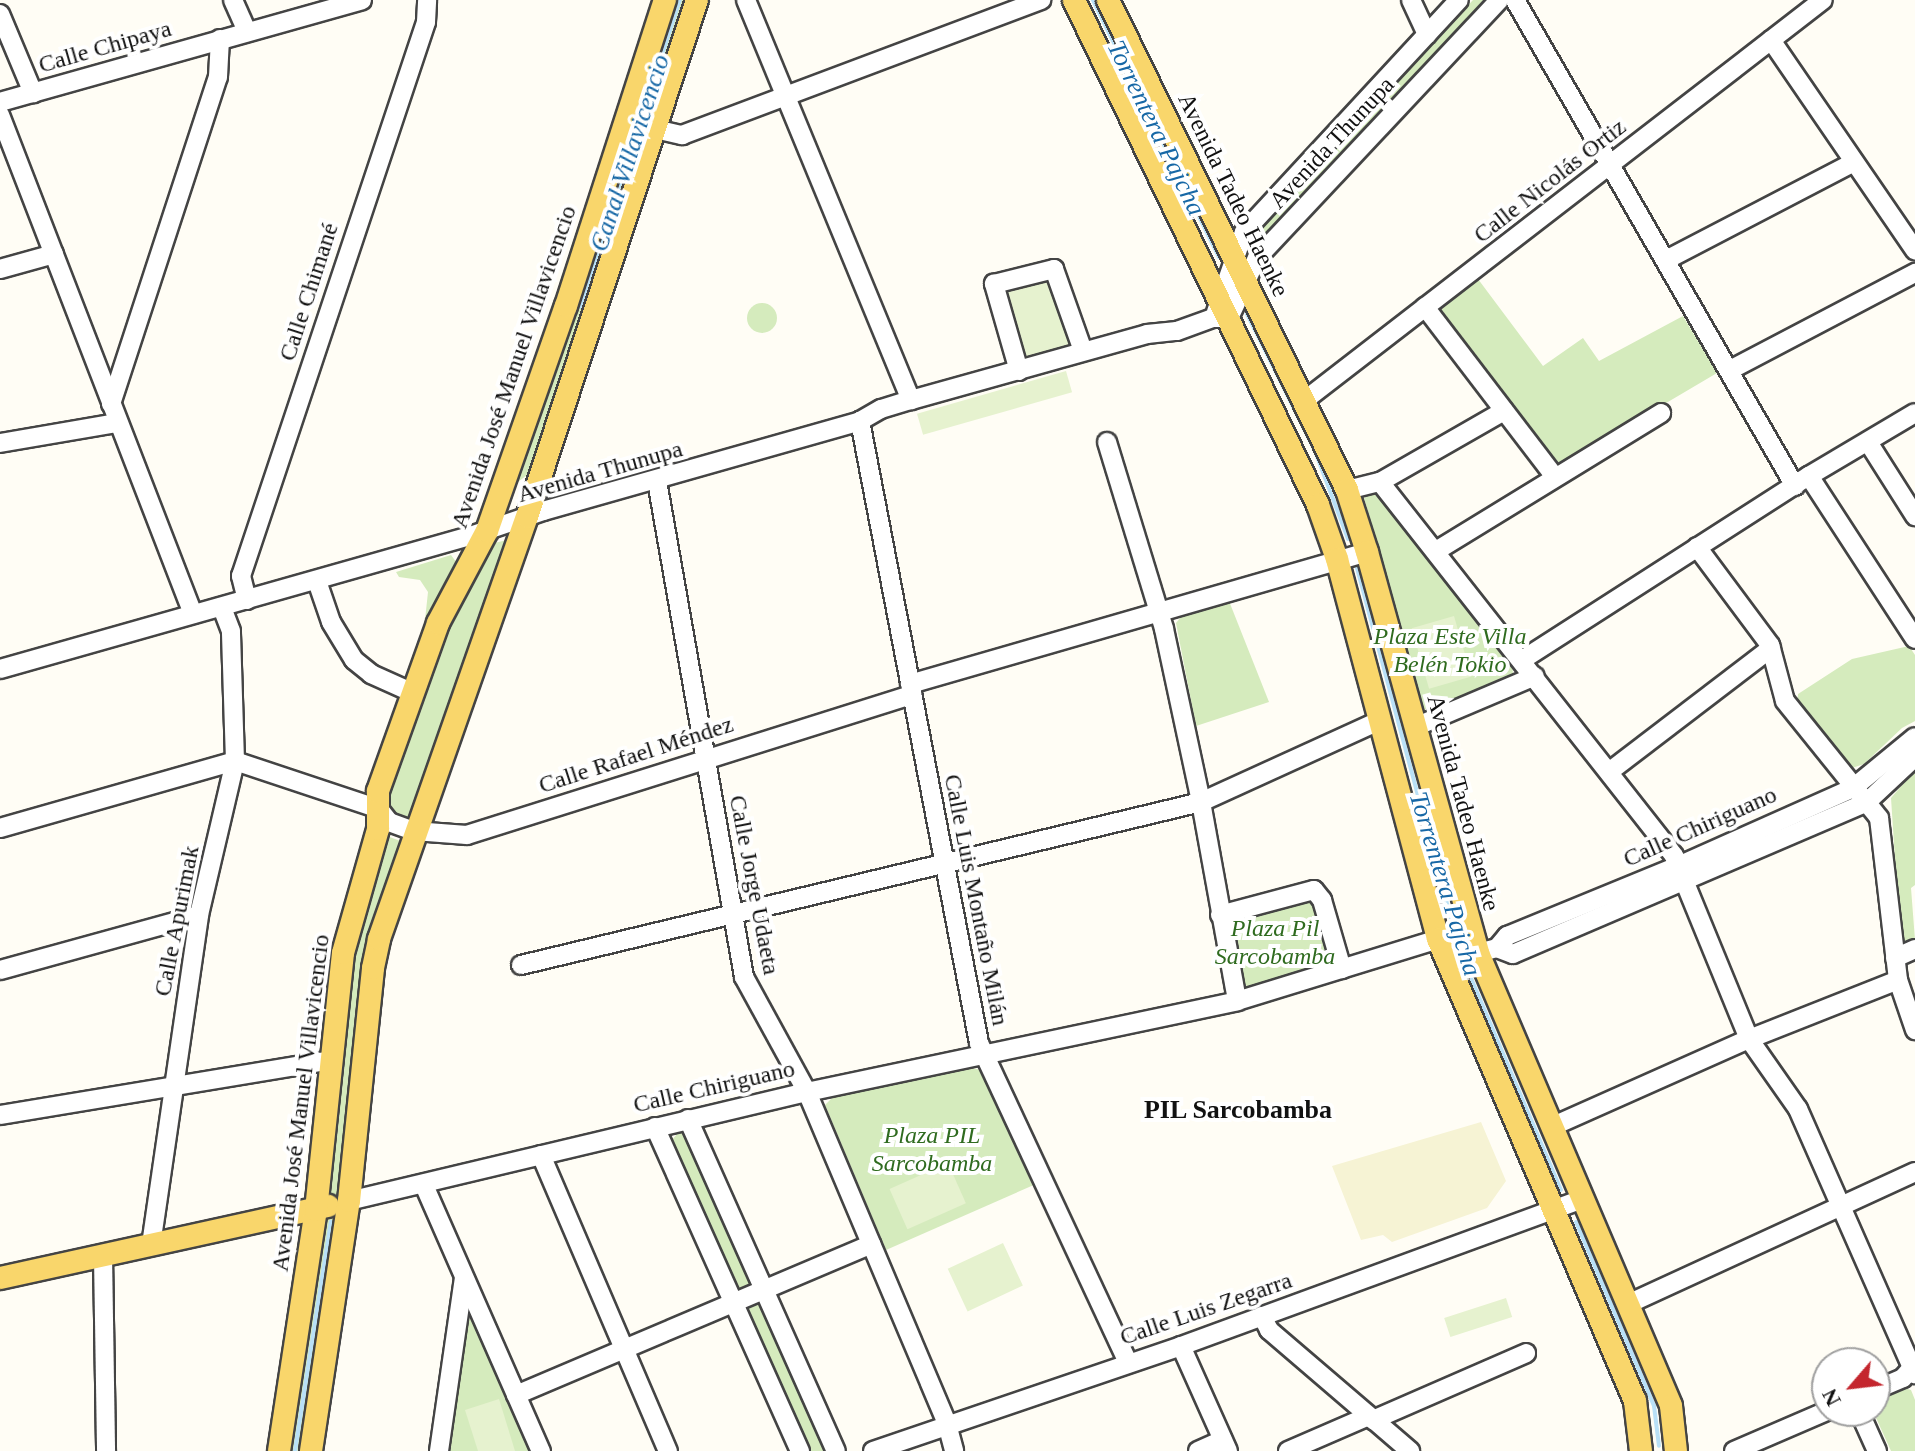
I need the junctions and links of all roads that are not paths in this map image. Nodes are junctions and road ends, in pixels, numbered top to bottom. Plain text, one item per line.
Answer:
1 (233, 0) edge
2 (362, 0) edge
3 (427, 0) edge
4 (665, 0) edge
5 (697, 0) edge
6 (746, 0) edge
7 (1041, 0) edge
8 (1074, 0) edge
9 (1108, 0) edge
10 (1411, 0) edge
11 (1459, 0) edge
12 (1499, 0) edge
13 (1515, 0) edge
14 (1823, 0) edge
15 (0, 14) edge
16 (247, 32) junction
17 (1427, 34) junction
18 (220, 39) junction
19 (1771, 40) junction
20 (33, 93) junction
21 (785, 95) junction
22 (0, 102) edge
23 (0, 115) edge
24 (655, 129) junction
25 (1854, 162) junction
26 (1611, 164) junction
27 (1915, 250) edge
28 (54, 254) junction
29 (1666, 260) junction
30 (0, 269) edge
31 (1242, 273) junction
32 (1915, 273) edge
33 (1425, 307) junction
34 (1221, 313) junction
35 (1083, 351) junction
36 (1730, 370) junction
37 (1019, 371) junction
38 (911, 400) junction
39 (1305, 400) junction
40 (111, 404) junction
41 (1504, 411) junction
42 (1661, 413) dead end
43 (1915, 413) edge
44 (860, 421) junction
45 (117, 423) junction
46 (1107, 442) dead end
47 (1868, 442) junction
48 (0, 443) edge
49 (1555, 477) junction
50 (657, 481) junction
51 (1802, 481) junction
52 (1380, 482) junction
53 (1347, 490) junction
54 (1915, 516) edge
55 (527, 517) junction
56 (487, 531) junction
57 (1697, 547) junction
58 (1436, 551) junction
59 (1352, 555) junction
60 (317, 581) junction
61 (247, 600) junction
62 (222, 607) junction
63 (193, 614) junction
64 (1159, 614) junction
65 (1915, 639) edge
66 (1771, 648) junction
67 (1522, 660) junction
68 (0, 669) edge
69 (1535, 676) junction
70 (911, 689) junction
71 (411, 692) junction
72 (1379, 721) junction
73 (1415, 727) junction
74 (1915, 737) edge
75 (1915, 757) edge
76 (704, 758) junction
77 (235, 761) junction
78 (1609, 772) junction
79 (1853, 788) junction
80 (1201, 802) junction
81 (1867, 802) junction
82 (379, 809) junction
83 (0, 828) edge
84 (414, 831) junction
85 (944, 861) junction
86 (1680, 874) junction
87 (732, 912) junction
88 (199, 915) junction
89 (1220, 915) junction
90 (1462, 948) junction
91 (1915, 949) edge
92 (1895, 958) junction
93 (521, 965) dead end
94 (1342, 969) junction
95 (0, 970) edge
96 (1898, 980) junction
97 (1237, 1001) junction
98 (1915, 1030) edge
99 (1749, 1039) junction
100 (983, 1055) junction
101 (331, 1060) junction
102 (172, 1086) junction
103 (807, 1092) junction
104 (0, 1115) edge
105 (688, 1119) junction
106 (655, 1127) junction
107 (1551, 1127) junction
108 (541, 1155) junction
109 (1915, 1172) edge
110 (424, 1185) junction
111 (1583, 1199) junction
112 (349, 1201) junction
113 (1841, 1206) junction
114 (316, 1210) junction
115 (1554, 1211) junction
116 (871, 1244) junction
117 (151, 1245) junction
118 (103, 1256) junction
119 (0, 1278) edge
120 (464, 1278) junction
121 (764, 1289) junction
122 (733, 1302) junction
123 (1628, 1304) junction
124 (1262, 1316) junction
125 (1181, 1346) junction
126 (623, 1350) junction
127 (1526, 1353) dead end
128 (1128, 1362) junction
129 (1914, 1368) edge
130 (1891, 1383) edge
131 (516, 1395) junction
132 (1371, 1418) junction
133 (1811, 1418) edge
134 (947, 1424) junction
135 (1866, 1427) edge
136 (1226, 1446) edge
137 (106, 1451) edge
138 (279, 1451) edge
139 (311, 1451) edge
140 (439, 1451) edge
141 (541, 1451) edge
142 (668, 1451) edge
143 (800, 1451) edge
144 (836, 1451) edge
145 (873, 1451) edge
146 (954, 1451) edge
147 (1198, 1451) edge
148 (1288, 1451) edge
149 (1410, 1451) edge
150 (1641, 1451) edge
151 (1676, 1451) edge
152 (1734, 1451) edge
153 (1877, 1451) edge

1 - 16 street
2 - 16 street, Calle Chipaya
3 - 61 street, Calle Chimané
4 - 56 main road, Avenida José Manuel Villavicencio
5 - 24 main road
6 - 21 street
7 - 21 street
8 - 34 main road, Avenida Tadeo Haenke
9 - 31 main road, Avenida Tadeo Haenke
10 - 17 street
11 - 17 street, Avenida Thunupa
12 - 31 street, Avenida Thunupa
13 - 26 street
14 - 19 street, Calle Nicolás Ortiz
15 - 20 street
16 - 18 street, Calle Chipaya
17 - 31 street, Avenida Thunupa
18 - 20 street, Calle Chipaya
18 - 40 street
19 - 25 street
19 - 26 street, Calle Nicolás Ortiz
20 - 22 street, Calle Chipaya
21 - 24 street
21 - 38 street
23 - 28 street
24 - 55 main road
25 - 27 street
25 - 29 street
26 - 29 street
26 - 33 street, Calle Nicolás Ortiz
28 - 30 street
28 - 40 street
29 - 36 street
31 - 34 street, Avenida Thunupa
31 - 39 main road, Avenida Tadeo Haenke
32 - 36 street
33 - 39 street, Calle Nicolás Ortiz
33 - 41 street
34 - 35 street, Avenida Thunupa
34 - 59 main road, Avenida Tadeo Haenke
35 - 37 street, Avenida Thunupa
35 - 37 street
36 - 51 street
37 - 38 street, Avenida Thunupa
38 - 44 street, Avenida Thunupa
39 - 53 main road, Avenida Tadeo Haenke
40 - 45 street
41 - 49 street
41 - 52 street
42 - 49 street
43 - 47 street
44 - 50 street, Avenida Thunupa
44 - 70 street, Calle Luis Montaño Milán
45 - 48 street
45 - 63 street
46 - 64 street
47 - 51 street
47 - 54 street
49 - 58 street
50 - 55 street, Avenida Thunupa
50 - 76 street, Calle Jorge Udaeta
51 - 57 street
51 - 65 street
52 - 53 street
52 - 58 street
53 - 59 main road, Avenida Tadeo Haenke
55 - 56 street, Avenida Thunupa
55 - 84 main road
56 - 60 street, Avenida Thunupa
56 - 71 main road, Avenida José Manuel Villavicencio
57 - 66 street
57 - 67 street
58 - 67 street
59 - 64 street, Calle Rafael Méndez
59 - 72 main road, Avenida Tadeo Haenke
59 - 73 main road, Avenida Tadeo Haenke
60 - 61 street, Avenida Thunupa
60 - 71 street
61 - 62 street, Avenida Thunupa
62 - 63 street, Avenida Thunupa
62 - 77 street, Calle Apurimak
63 - 68 street, Avenida Thunupa
64 - 70 street, Calle Rafael Méndez
64 - 80 street
66 - 78 street
66 - 79 street
67 - 69 street
69 - 73 street
69 - 78 street
70 - 76 street, Calle Rafael Méndez
70 - 85 street, Calle Luis Montaño Milán
71 - 82 main road, Avenida José Manuel Villavicencio
72 - 80 street
72 - 90 main road, Avenida Tadeo Haenke
73 - 90 main road, Avenida Tadeo Haenke
74 - 79 street, Calle Chiriguano
75 - 81 street, Calle Chiriguano
76 - 84 street, Calle Rafael Méndez
76 - 87 street, Calle Jorge Udaeta
77 - 82 street, Calle Rafael Méndez
77 - 83 street
77 - 88 street, Calle Apurimak
78 - 86 street
79 - 81 street
79 - 86 street, Calle Chiriguano
80 - 85 street
80 - 89 street
81 - 86 street, Calle Chiriguano
81 - 92 street
82 - 84 street, Calle Rafael Méndez
82 - 101 main road, Avenida José Manuel Villavicencio
84 - 112 main road
85 - 87 street
85 - 100 street, Calle Luis Montaño Milán
86 - 90 street, Calle Chiriguano
86 - 99 street
87 - 93 street
87 - 103 street, Calle Jorge Udaeta
88 - 95 street
88 - 102 street, Calle Apurimak
89 - 94 street
89 - 97 street
90 - 94 street, Calle Chiriguano
90 - 107 main road, Avenida Tadeo Haenke
90 - 115 main road, Avenida Tadeo Haenke
91 - 92 street
92 - 96 street
94 - 97 street, Calle Chiriguano
96 - 98 street
96 - 99 street
97 - 100 street, Calle Chiriguano
99 - 107 street
99 - 113 street
100 - 103 street, Calle Chiriguano
100 - 128 street, Calle Luis Montaño Milán
101 - 102 street
101 - 114 main road, Avenida José Manuel Villavicencio
102 - 104 street
102 - 117 street, Calle Apurimak
103 - 105 street, Calle Chiriguano
103 - 116 street, Calle Jorge Udaeta
105 - 106 street, Calle Chiriguano
105 - 121 street
106 - 108 street, Calle Chiriguano
106 - 122 street
107 - 111 main road, Avenida Tadeo Haenke
108 - 110 street, Calle Chiriguano
108 - 126 street
109 - 113 street
110 - 112 street, Calle Chiriguano
110 - 120 street
111 - 115 street, Calle Luis Zegarra
111 - 123 main road, Avenida Tadeo Haenke
112 - 114 main road, Calle Chiriguano
112 - 139 main road
113 - 123 street
113 - 129 street
114 - 117 main road, Calle Chiriguano
114 - 138 main road, Avenida José Manuel Villavicencio
115 - 124 street, Calle Luis Zegarra
115 - 150 main road, Avenida Tadeo Haenke
116 - 121 street
116 - 134 street, Calle Jorge Udaeta
117 - 118 main road, Calle Chiriguano
118 - 119 main road, Calle Chiriguano
118 - 137 street
120 - 131 street
120 - 140 street
121 - 122 street
121 - 144 street
122 - 126 street
122 - 143 street
123 - 151 main road, Avenida Tadeo Haenke
124 - 125 street, Calle Luis Zegarra
124 - 132 street
125 - 128 street, Calle Luis Zegarra
125 - 136 street
126 - 131 street
126 - 142 street
127 - 132 street
128 - 134 street, Calle Luis Zegarra
129 - 130 street
131 - 141 street
132 - 148 street
132 - 149 street
133 - 152 street
134 - 145 street, Calle Luis Zegarra
134 - 146 street, Calle Jorge Udaeta
135 - 153 street
136 - 147 street

